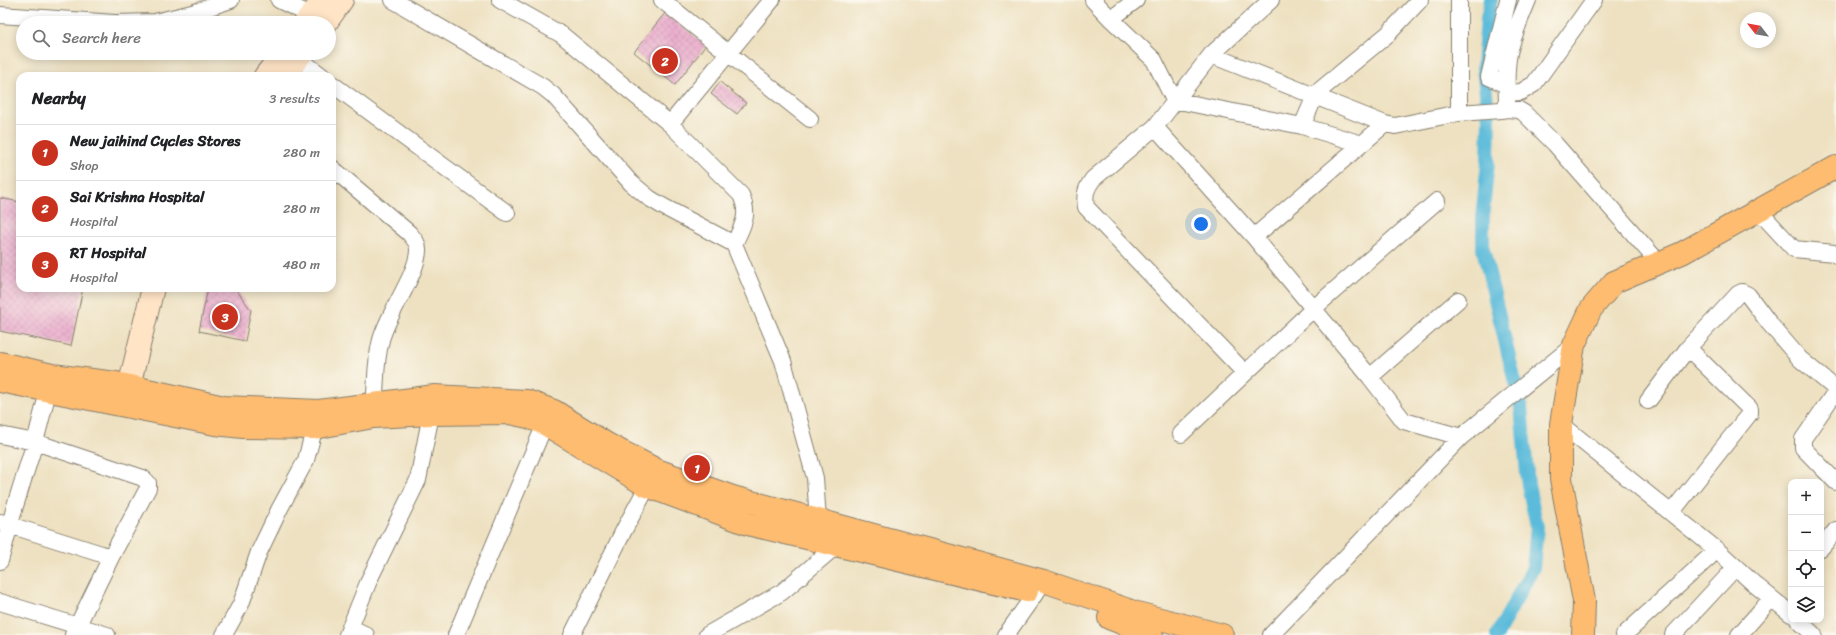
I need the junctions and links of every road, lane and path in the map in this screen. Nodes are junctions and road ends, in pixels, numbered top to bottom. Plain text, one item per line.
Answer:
1 (231, 0) edge
2 (279, 0) edge
3 (342, 0) edge
4 (393, 0) edge
5 (502, 0) edge
6 (662, 0) edge
7 (772, 0) edge
8 (1093, 0) edge
9 (1136, 0) edge
10 (1271, 0) edge
11 (1420, 0) edge
12 (1459, 0) edge
13 (1508, 0) edge
14 (1528, 0) edge
15 (1594, 0) edge
16 (188, 7) edge
17 (0, 15) edge
18 (316, 15) edge
19 (16, 16) edge
20 (168, 16) edge
21 (1111, 19) junction
22 (728, 54) junction
23 (1211, 55) junction
24 (287, 60) edge
25 (292, 60) edge
26 (301, 60) edge
27 (271, 72) edge
28 (286, 72) edge
29 (317, 72) edge
30 (336, 87) edge
31 (1507, 89) junction
32 (1315, 96) junction
33 (1174, 100) junction
34 (1504, 110) junction
35 (1459, 113) junction
36 (810, 119) dead end
37 (670, 124) junction
38 (1385, 124) junction
39 (1302, 126) junction
40 (1155, 127) junction
41 (1362, 144) junction
42 (1836, 167) edge
43 (336, 171) edge
44 (1437, 201) dead end
45 (1758, 210) junction
46 (507, 213) dead end
47 (1254, 237) junction
48 (734, 244) junction
49 (1836, 255) edge
50 (1659, 263) junction
51 (137, 292) edge
52 (152, 292) edge
53 (1458, 300) dead end
54 (1313, 309) junction
55 (1574, 345) junction
56 (1688, 348) junction
57 (0, 363) edge
58 (1245, 373) junction
59 (1370, 377) junction
60 (0, 381) edge
61 (50, 383) junction
62 (1836, 390) edge
63 (120, 395) junction
64 (1648, 401) dead end
65 (433, 405) junction
66 (374, 410) junction
67 (316, 420) junction
68 (545, 424) junction
69 (1561, 424) junction
70 (1181, 434) dead end
71 (0, 435) edge
72 (1461, 437) junction
73 (35, 442) junction
74 (652, 478) junction
75 (1836, 482) edge
76 (1671, 513) junction
77 (5, 523) edge
78 (855, 529) junction
79 (816, 530) junction
80 (1836, 530) edge
81 (1824, 544) edge
82 (838, 546) junction
83 (1717, 550) junction
84 (111, 558) junction
85 (0, 561) edge
86 (1736, 568) junction
87 (1039, 587) junction
88 (1771, 599) junction
89 (0, 602) edge
90 (1788, 612) edge
91 (75, 630) edge
92 (348, 631) edge
93 (107, 635) edge
94 (224, 635) edge
95 (366, 635) edge
96 (456, 635) edge
97 (572, 635) edge
98 (707, 635) edge
99 (1006, 635) edge
100 (1152, 635) edge
101 (1222, 635) edge
102 (1271, 635) edge
103 (1583, 635) edge
104 (1624, 635) edge
105 (1673, 635) edge
106 (1739, 635) edge

1 - 16 street
2 - 18 street
3 - 18 street
4 - 48 street
5 - 37 street
6 - 22 street
7 - 22 street
8 - 21 street
9 - 21 street
10 - 23 street
11 - 32 street
12 - 35 street
13 - 31 street
14 - 31 street
15 - 31 street
16 - 20 street
17 - 19 street
21 - 33 street
22 - 36 street
22 - 37 street
23 - 32 street
23 - 33 street
24 - 27 street
25 - 28 street
26 - 29 street
30 - 46 street
31 - 34 street
32 - 38 street
32 - 39 street
33 - 39 street
33 - 40 street
34 - 35 street
34 - 50 street
35 - 38 street
37 - 48 street
38 - 41 street
39 - 41 street
40 - 47 street
40 - 58 street
41 - 47 street
42 - 45 main road
43 - 66 street
44 - 54 street
45 - 49 street
45 - 50 main road
47 - 54 street
48 - 79 street
50 - 55 main road
51 - 63 street
52 - 63 street
53 - 59 street
54 - 58 street
54 - 59 street
55 - 69 main road
55 - 72 street
56 - 62 street
56 - 64 street
56 - 76 street
57 - 61 main road
58 - 70 street
59 - 72 street
60 - 61 main road
61 - 63 main road
61 - 73 street
62 - 75 street
63 - 67 main road
65 - 66 main road
65 - 68 main road
65 - 74 main road
65 - 92 street
66 - 67 main road
67 - 94 street
68 - 74 main road
68 - 96 street
69 - 76 street
69 - 103 main road
71 - 73 street
72 - 102 street
73 - 77 street
73 - 84 street
74 - 79 main road
74 - 97 street
76 - 83 street
77 - 84 street
77 - 85 street
78 - 79 main road
78 - 82 street
78 - 87 main road
79 - 82 main road
80 - 81 street
82 - 87 main road
82 - 98 street
83 - 86 street
83 - 104 street
84 - 91 street
86 - 88 street
86 - 105 street
87 - 99 street
87 - 100 main road
87 - 101 main road
88 - 90 street
88 - 106 street
89 - 91 street
91 - 93 street
92 - 95 street

